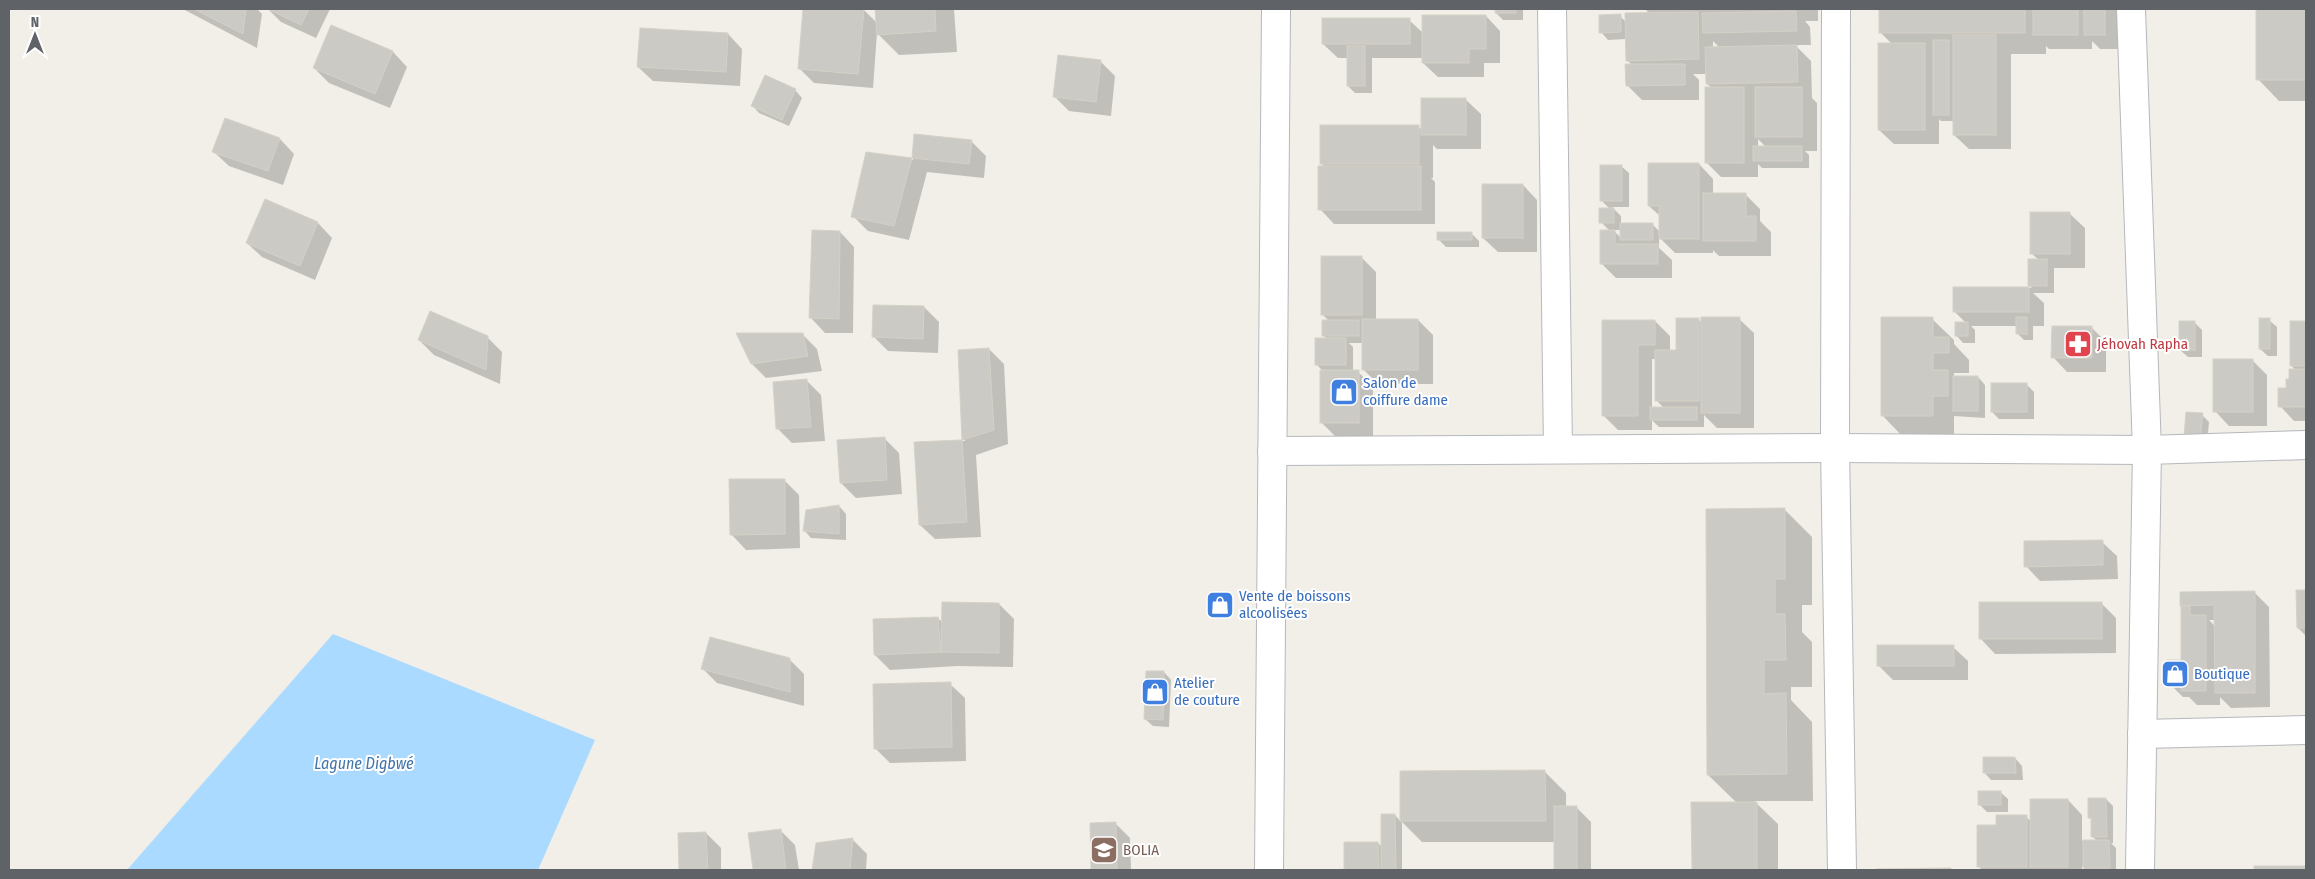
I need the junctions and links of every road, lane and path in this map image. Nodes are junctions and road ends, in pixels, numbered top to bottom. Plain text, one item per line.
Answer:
1 (1276, 9) edge
2 (1552, 9) edge
3 (1836, 9) edge
4 (2131, 9) edge
5 (2306, 445) edge
6 (1835, 448) junction
7 (1558, 449) junction
8 (2146, 450) junction
9 (1272, 452) junction
10 (2306, 730) edge
11 (2142, 734) junction
12 (1269, 870) edge
13 (1842, 870) edge
14 (2140, 870) edge

1 - 9 street
2 - 7 street
3 - 6 street
4 - 8 street
5 - 8 street
6 - 7 street
6 - 8 street
6 - 13 street
7 - 9 street
8 - 11 street
9 - 12 street
10 - 11 street
11 - 14 street

